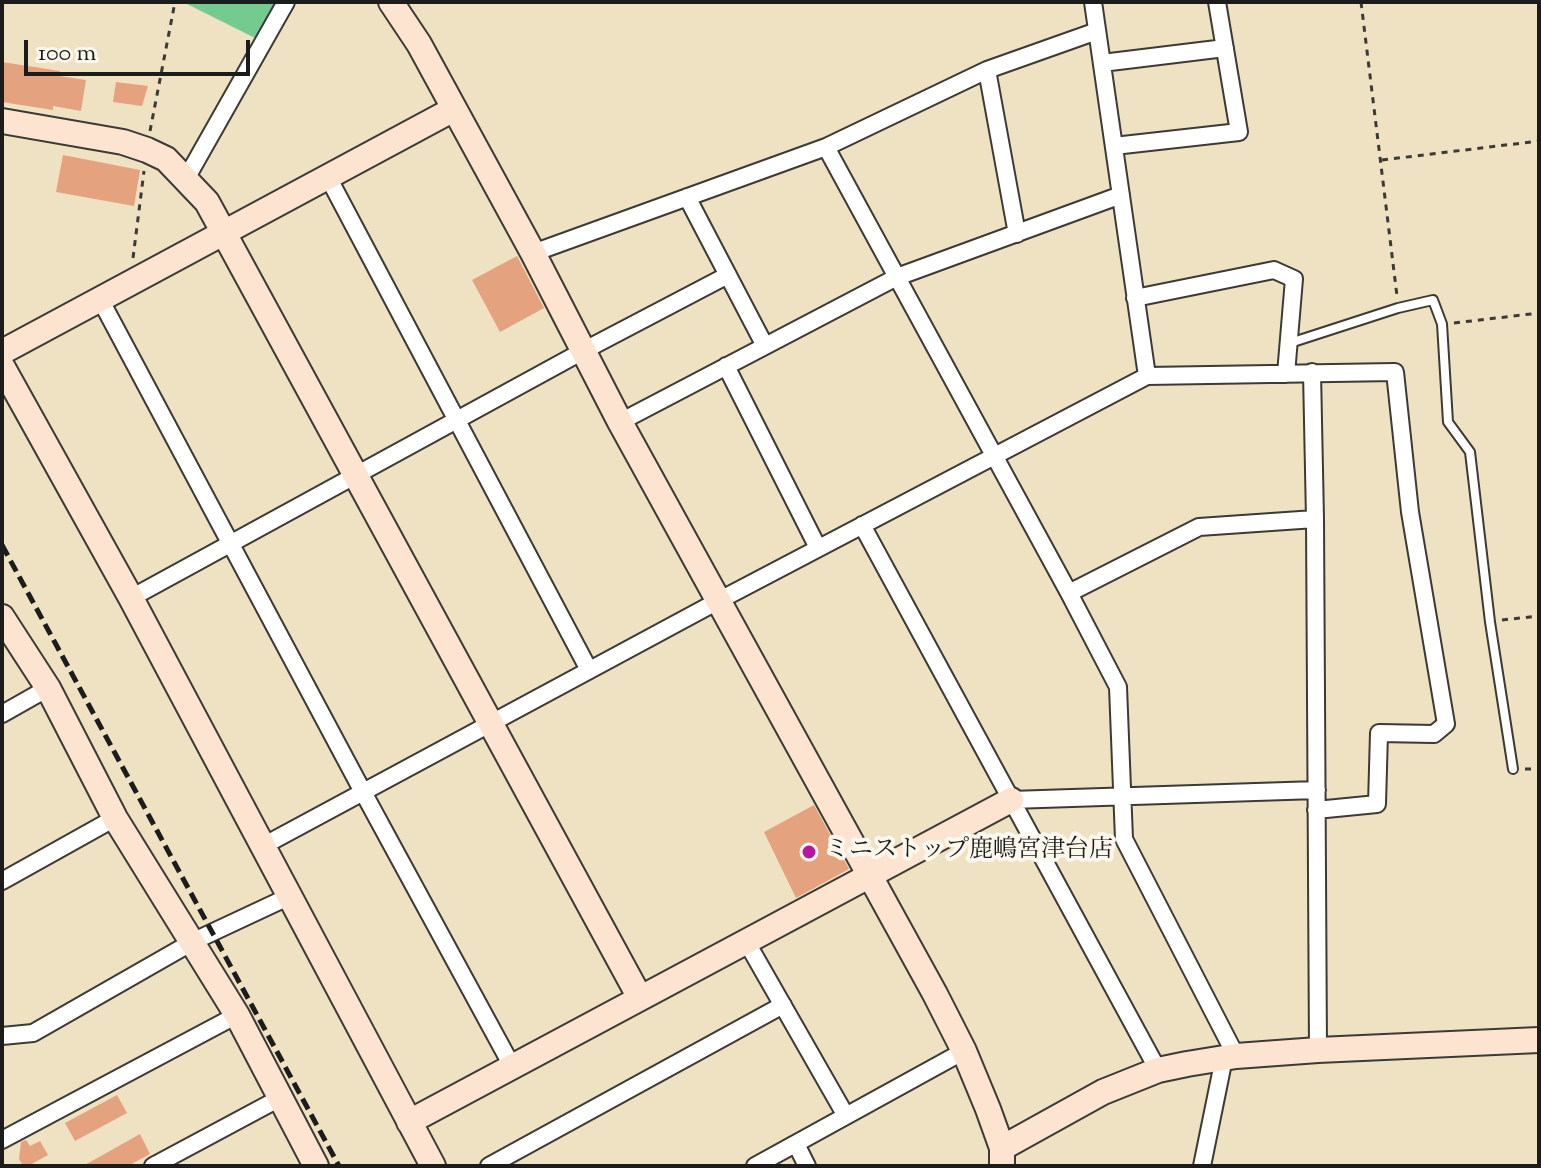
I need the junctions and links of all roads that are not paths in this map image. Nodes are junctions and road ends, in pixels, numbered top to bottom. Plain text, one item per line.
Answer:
1 (286, 2) edge
2 (391, 2) edge
3 (1093, 2) edge
4 (1217, 2) edge
5 (1097, 31) junction
6 (1225, 48) junction
7 (1102, 63) junction
8 (987, 70) junction
9 (454, 109) junction
10 (2, 121) edge
11 (1114, 146) junction
12 (826, 147) junction
13 (187, 177) junction
14 (328, 177) junction
15 (1121, 195) junction
16 (687, 197) junction
17 (226, 232) junction
18 (1017, 234) junction
19 (533, 253) junction
20 (728, 275) junction
21 (897, 277) junction
22 (1135, 298) junction
23 (100, 299) junction
24 (1289, 343) junction
25 (765, 346) junction
26 (583, 351) junction
27 (2, 352) edge
28 (2, 366) edge
29 (726, 366) junction
30 (1312, 372) junction
31 (1286, 374) junction
32 (1147, 376) junction
33 (456, 420) junction
34 (620, 422) junction
35 (994, 456) junction
36 (357, 474) junction
37 (1315, 519) junction
38 (862, 525) junction
39 (230, 544) junction
40 (818, 548) junction
41 (1069, 593) junction
42 (131, 598) junction
43 (718, 601) junction
44 (2, 617) edge
45 (589, 670) junction
46 (48, 688) junction
47 (2, 714) edge
48 (491, 723) junction
49 (1513, 769) road end
50 (1317, 790) junction
51 (363, 792) junction
52 (1122, 795) junction
53 (1011, 800) junction
54 (1316, 810) junction
55 (115, 818) junction
56 (261, 847) junction
57 (869, 876) junction
58 (2, 881) edge
59 (288, 897) junction
60 (194, 941) junction
61 (746, 941) junction
62 (640, 998) junction
63 (783, 1005) junction
64 (237, 1015) junction
65 (2, 1036) edge
66 (1539, 1040) edge
67 (1318, 1050) junction
68 (964, 1051) junction
69 (1230, 1057) junction
70 (512, 1066) junction
71 (1158, 1070) junction
72 (280, 1098) junction
73 (846, 1116) junction
74 (409, 1122) junction
75 (2, 1140) edge
76 (796, 1144) junction
77 (1002, 1157) edge
78 (153, 1166) edge
79 (316, 1166) edge
80 (433, 1166) edge
81 (489, 1166) edge
82 (755, 1166) edge
83 (807, 1166) edge
84 (1202, 1166) edge

1 - 13 street
2 - 9 street
3 - 5 street
4 - 6 street
5 - 7 street
5 - 8 street
6 - 7 street
6 - 11 street
7 - 11 street
8 - 12 street
8 - 18 street
9 - 14 street
9 - 19 street
10 - 13 street
11 - 15 street
12 - 16 street
12 - 21 street
13 - 17 street
14 - 17 street
14 - 33 street
15 - 18 street
15 - 22 street
16 - 19 street
16 - 20 street
17 - 23 street
17 - 36 street
18 - 21 street
19 - 26 street
20 - 25 street
20 - 26 street
21 - 25 street
21 - 35 street
22 - 24 street
22 - 32 street
23 - 27 street
23 - 39 street
24 - 31 street
24 - 49 lane
25 - 29 street
26 - 33 street
26 - 34 street
28 - 42 street
29 - 34 street
29 - 40 street
30 - 31 street
30 - 37 street
30 - 54 street
31 - 32 street
32 - 35 street
33 - 36 street
33 - 45 street
34 - 43 street
35 - 38 street
35 - 41 street
36 - 39 street
36 - 48 street
37 - 41 street
37 - 50 street
38 - 40 street
38 - 53 street
39 - 42 street
39 - 51 street
40 - 43 street
41 - 52 street
42 - 56 street
43 - 45 street
43 - 57 street
44 - 46 street
45 - 48 street
46 - 47 street
46 - 55 street
48 - 51 street
48 - 62 street
50 - 52 street
50 - 54 street
51 - 56 street
51 - 70 street
52 - 53 street
52 - 69 street
53 - 57 street
53 - 71 street
54 - 67 street
55 - 58 street
55 - 60 street
56 - 59 street
57 - 61 street
57 - 68 street
59 - 60 street
59 - 74 street
60 - 64 street
60 - 65 street
61 - 62 street
61 - 63 street
62 - 70 street
63 - 73 street
63 - 81 street
64 - 72 street
64 - 75 street
66 - 67 street
67 - 69 street
68 - 73 street
68 - 77 street
69 - 71 street
69 - 84 street
70 - 74 street
71 - 77 street
72 - 78 street
72 - 79 street
73 - 76 street
74 - 80 street
76 - 82 street
76 - 83 street

